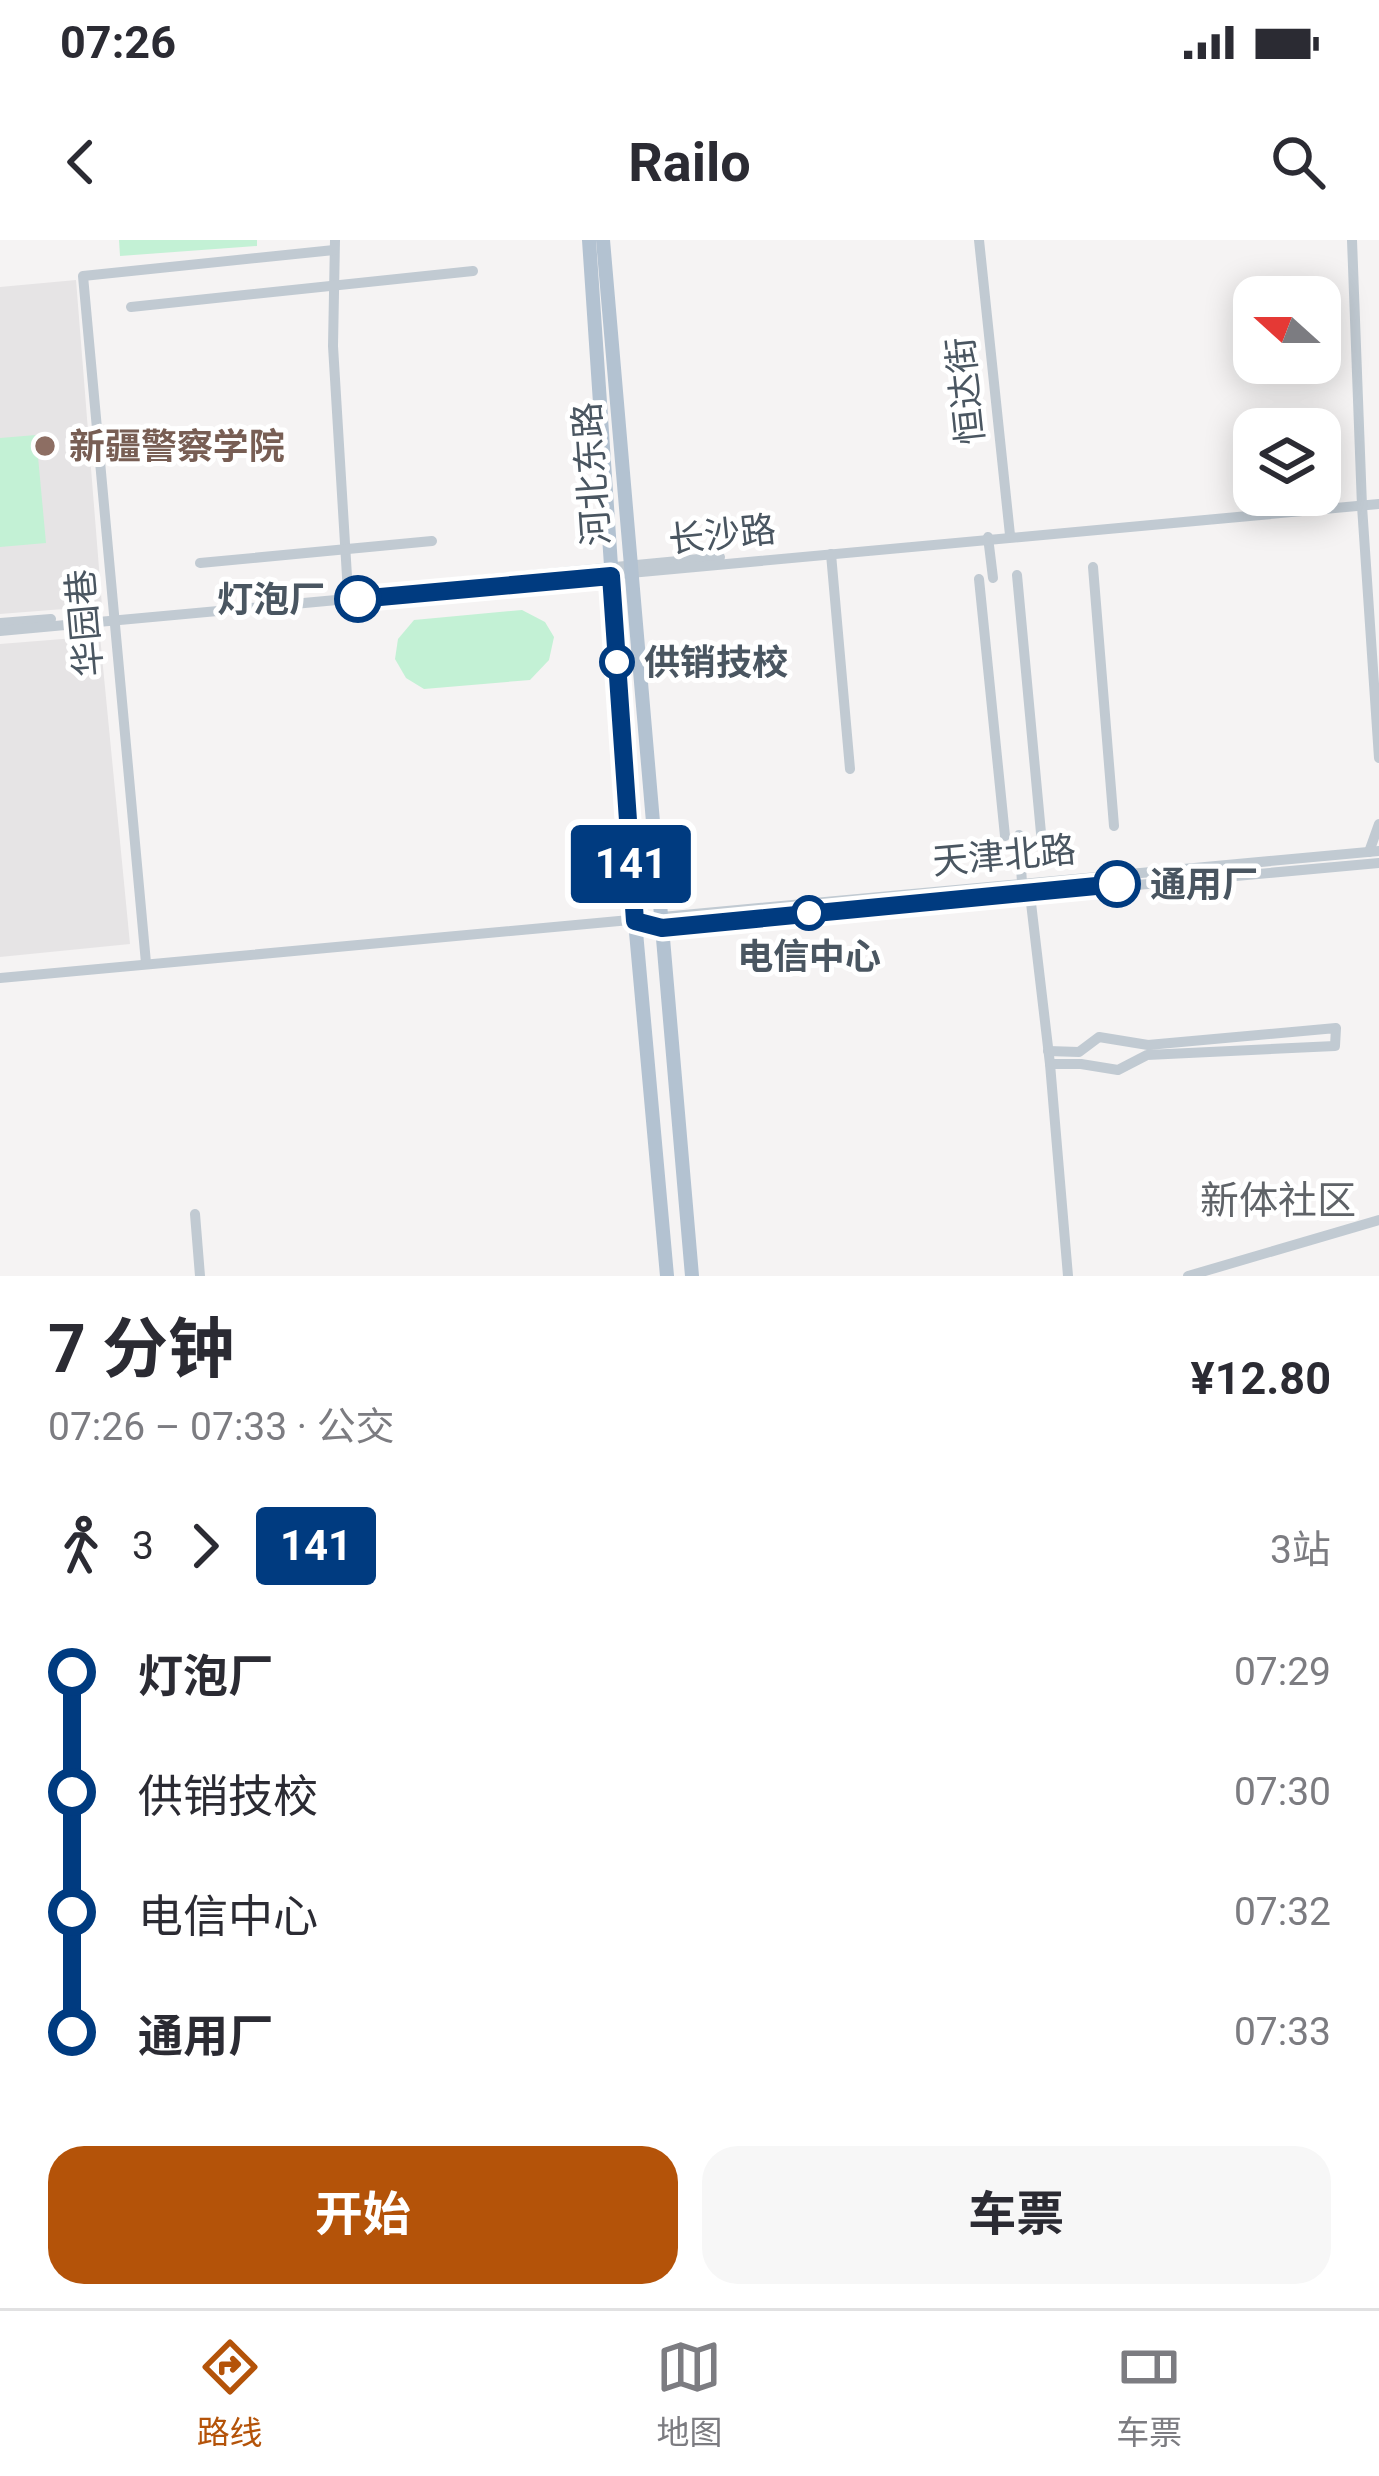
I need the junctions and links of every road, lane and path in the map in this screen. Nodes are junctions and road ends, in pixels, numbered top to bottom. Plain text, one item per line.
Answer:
1 (589, 240) edge
2 (603, 240) edge
3 (979, 240) edge
4 (1352, 240) edge
5 (334, 245) edge
6 (472, 271) dead end
7 (334, 287) junction
8 (131, 307) dead end
9 (1379, 501) edge
10 (1362, 502) junction
11 (1010, 533) junction
12 (988, 538) junction
13 (432, 542) dead end
14 (346, 550) junction
15 (830, 554) junction
16 (200, 563) dead end
17 (1093, 567) dead end
18 (629, 569) junction
19 (611, 572) junction
20 (1018, 575) dead end
21 (348, 593) junction
22 (113, 618) junction
23 (0, 627) edge
24 (1379, 758) edge
25 (850, 769) dead end
26 (1379, 824) edge
27 (1114, 826) dead end
28 (1041, 832) dead end
29 (1374, 852) edge
30 (1379, 863) edge
31 (1027, 886) junction
32 (635, 921) junction
33 (661, 922) junction
34 (146, 963) junction
35 (0, 977) edge
36 (1049, 1058) junction
37 (195, 1214) dead end
38 (1379, 1220) edge
39 (200, 1276) edge
40 (667, 1276) edge
41 (692, 1276) edge
42 (1068, 1276) edge
43 (1188, 1276) edge

1 - 19 main road
2 - 18 main road, 河北东路
3 - 11 street, 恒达街
4 - 10 street
5 - 7 street
5 - 22 street, 华园巷
6 - 7 street
7 - 8 street
7 - 14 street
9 - 10 street, 长沙路
10 - 11 street, 长沙路
10 - 24 street
11 - 12 street, 长沙路
11 - 18 street, 长沙路
12 - 15 street, 长沙路
12 - 31 street
13 - 14 street
14 - 16 street
14 - 21 street
15 - 18 street, 长沙路
15 - 25 street
17 - 27 street
18 - 19 street, 长沙路
18 - 33 main road, 河北东路
19 - 21 street, 长沙路
19 - 22 street, 长沙路
19 - 32 main road
20 - 28 street
21 - 22 street, 长沙路
22 - 23 street, 长沙路
22 - 34 street, 华园巷
26 - 29 street
29 - 31 street, 天津北路
30 - 31 street, 天津北路
31 - 33 street, 天津北路
31 - 36 street
32 - 33 street, 天津北路
32 - 34 street, 天津北路
32 - 40 main road
33 - 41 main road, 河北东路
34 - 35 street, 天津北路
36 - 36 street
36 - 42 street
37 - 39 street
38 - 43 street

